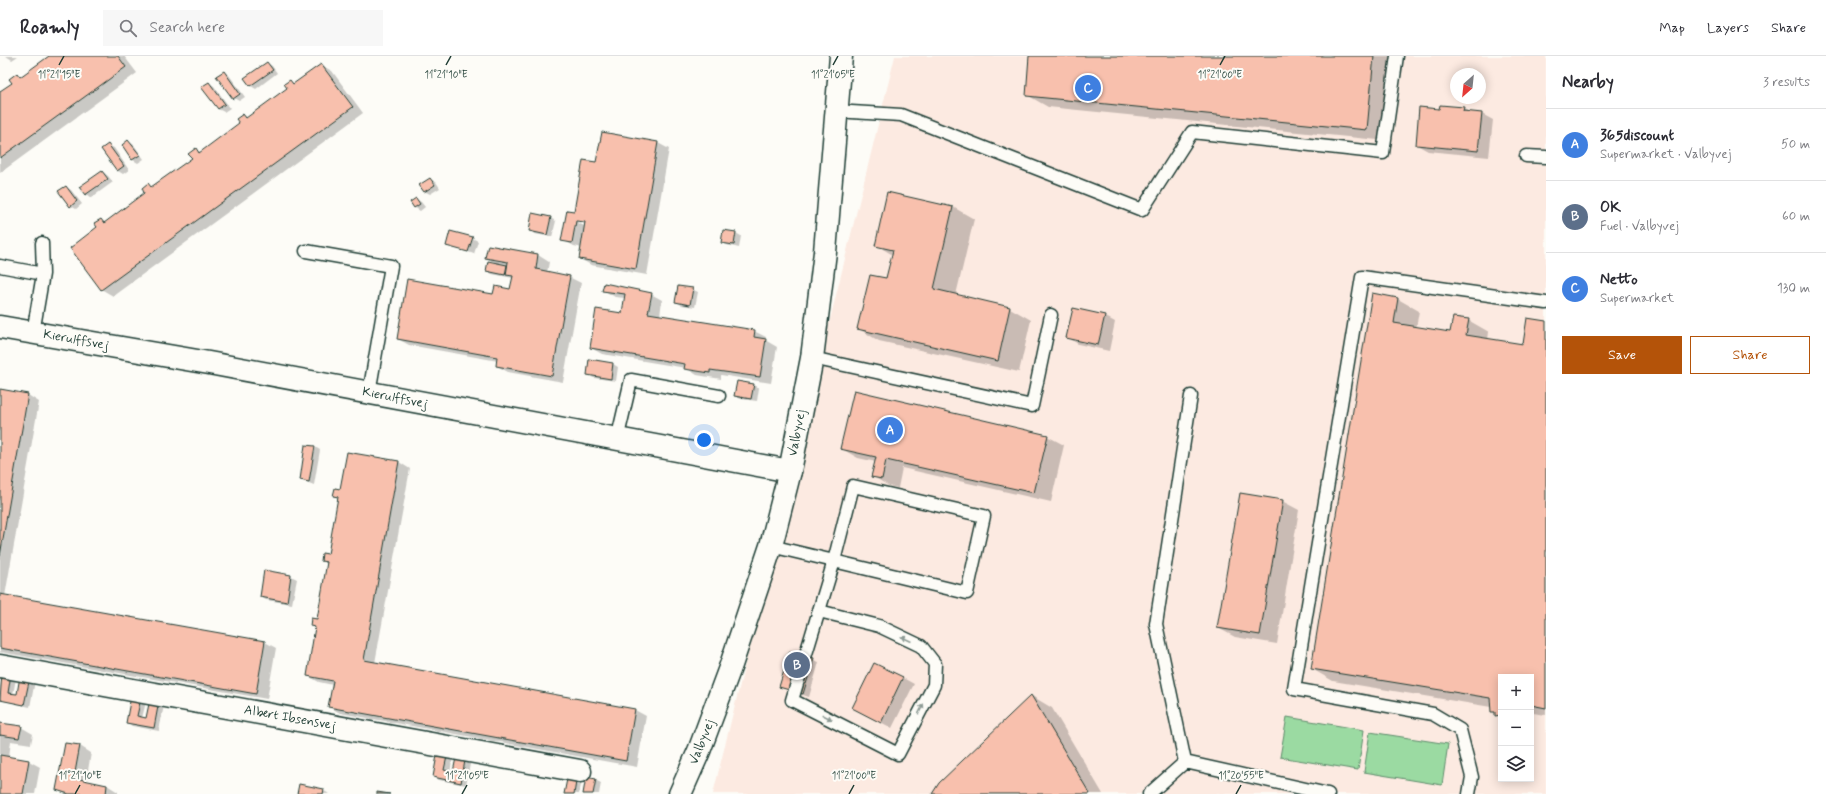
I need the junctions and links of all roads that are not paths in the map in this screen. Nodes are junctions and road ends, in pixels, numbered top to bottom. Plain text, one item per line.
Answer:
1 (841, 56) edge
2 (1397, 56) edge
3 (836, 111) junction
4 (1526, 156) dead end
5 (1546, 157) edge
6 (42, 243) dead end
7 (306, 251) dead end
8 (0, 266) edge
9 (43, 274) junction
10 (1546, 303) edge
11 (1051, 315) dead end
12 (0, 327) edge
13 (33, 333) junction
14 (812, 358) junction
15 (369, 393) junction
16 (719, 396) dead end
17 (1191, 396) dead end
18 (618, 440) junction
19 (790, 472) junction
20 (771, 546) junction
21 (834, 561) junction
22 (819, 611) junction
23 (0, 666) edge
24 (1185, 762) junction
25 (580, 771) dead end
26 (680, 794) edge
27 (1149, 794) edge
28 (1328, 794) edge
29 (1469, 794) edge

1 - 3 street, Valbyvej
2 - 3 lane
3 - 14 street, Valbyvej
4 - 5 lane
6 - 9 lane
7 - 15 lane
8 - 9 lane
9 - 13 lane
10 - 29 lane
11 - 14 lane
12 - 13 street, Kierulffsvej
13 - 15 street, Kierulffsvej
14 - 19 street, Valbyvej
15 - 18 street, Kierulffsvej
16 - 18 lane
17 - 24 lane
18 - 19 street, Kierulffsvej
19 - 20 street, Valbyvej
20 - 21 lane
20 - 26 street, Valbyvej
21 - 21 lane
21 - 22 lane
22 -> 22 lane
23 - 25 street, Albert Ibsensvej
24 - 27 lane
24 - 28 lane

